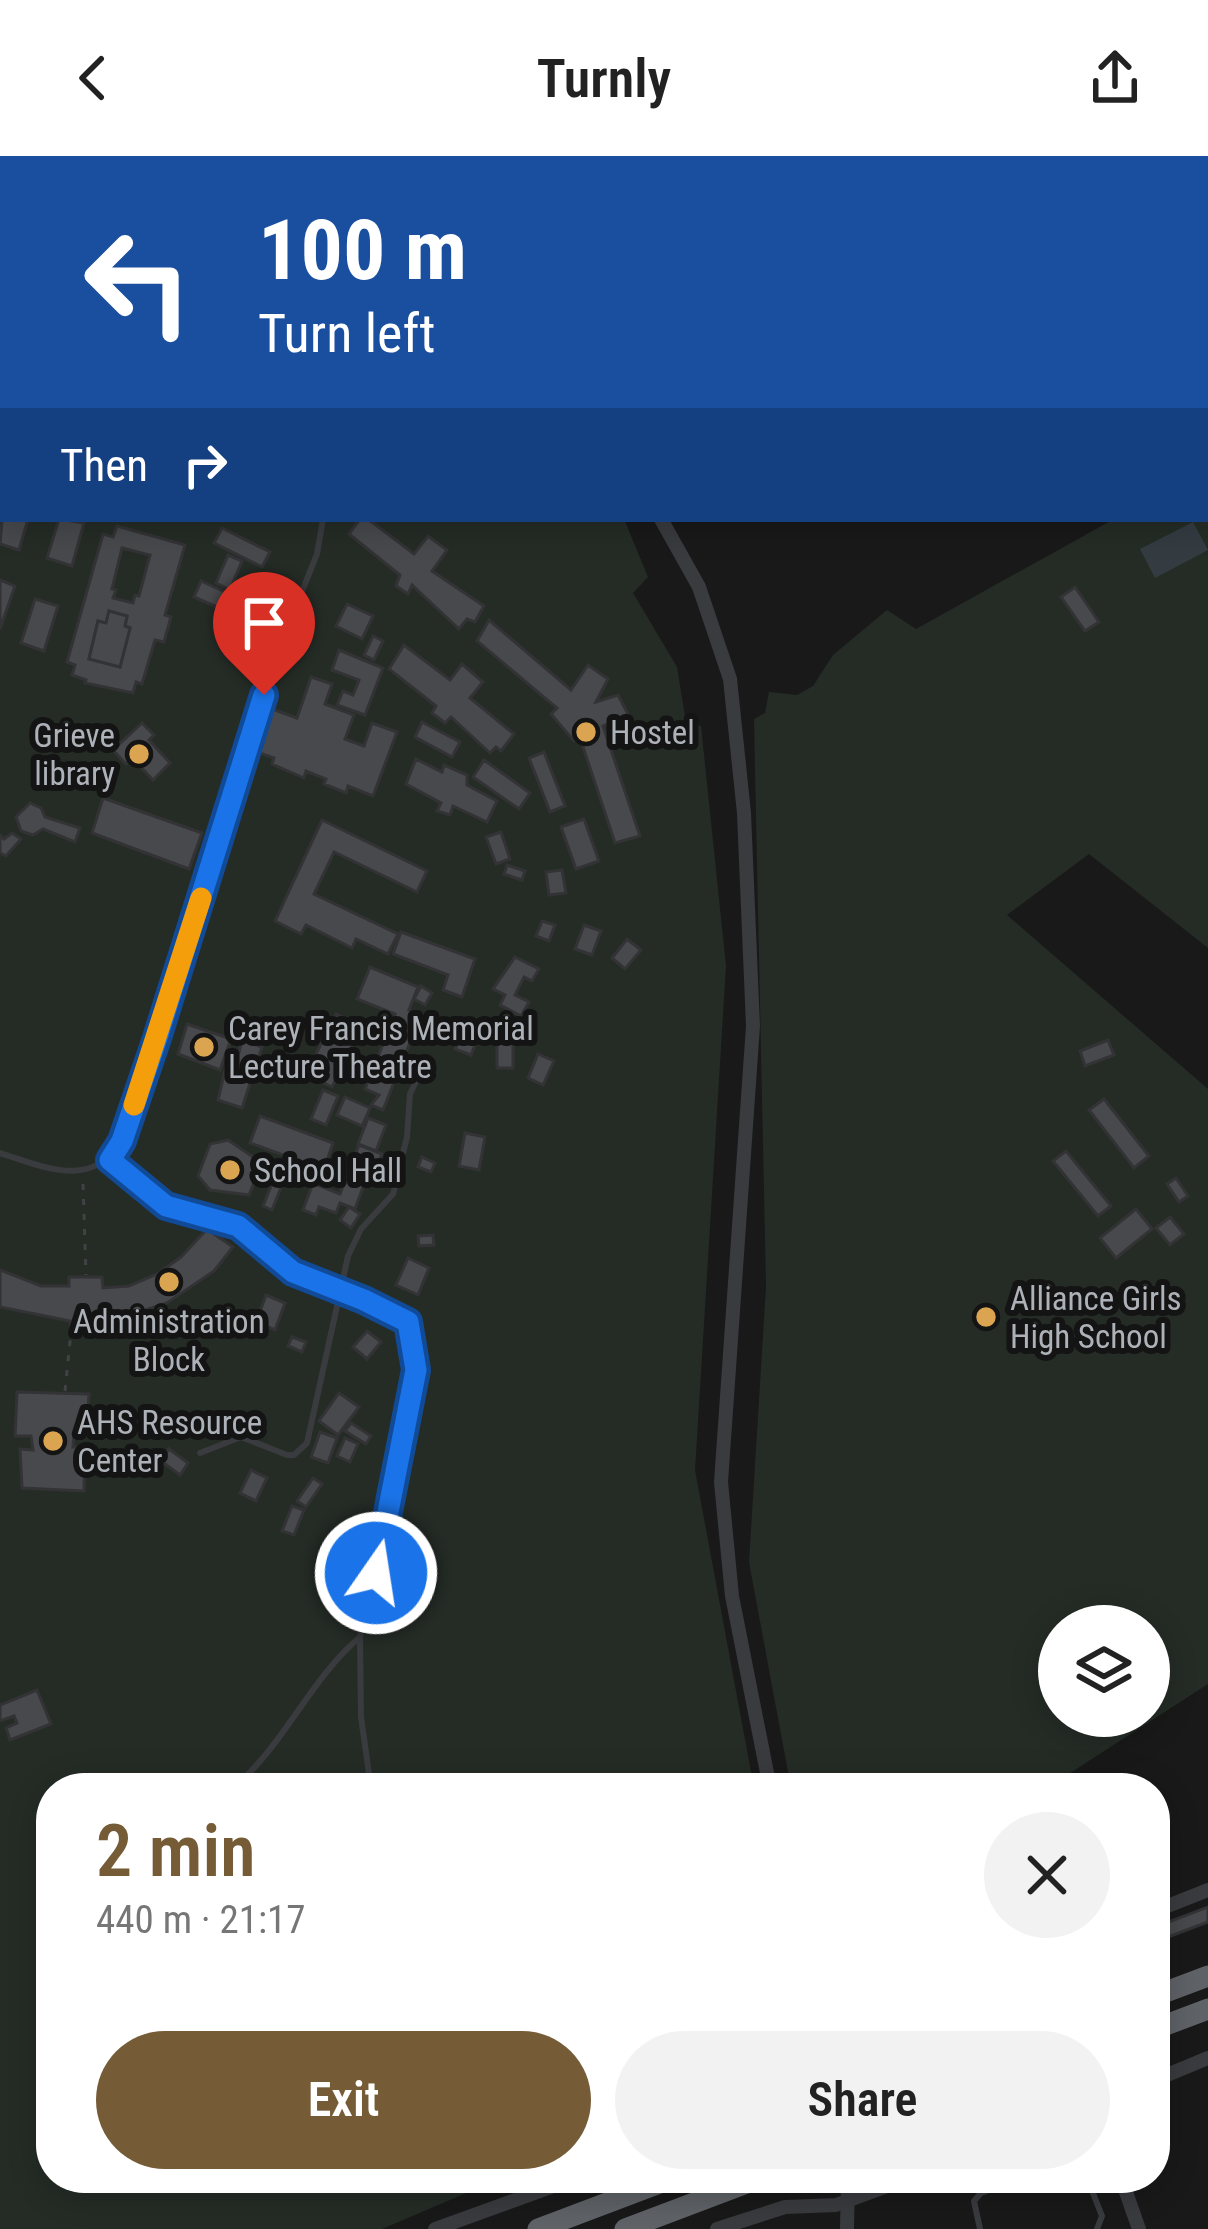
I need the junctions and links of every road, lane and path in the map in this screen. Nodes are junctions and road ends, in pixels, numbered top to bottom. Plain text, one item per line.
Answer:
1 (322, 522) edge
2 (663, 522) edge
3 (418, 1077) dead end
4 (0, 1153) edge
5 (110, 1160) junction
6 (82, 1171) junction
7 (86, 1276) dead end
8 (339, 1290) junction
9 (71, 1332) dead end
10 (65, 1391) dead end
11 (200, 1453) dead end
12 (360, 1637) junction
13 (251, 1773) edge
14 (369, 1773) edge
15 (767, 1773) edge
16 (1208, 1889) edge
17 (1170, 1905) edge
18 (1208, 1976) edge
19 (1170, 1990) edge
20 (1208, 2009) edge
21 (1170, 2023) edge
22 (1208, 2058) edge
23 (1170, 2074) edge
24 (534, 2193) edge
25 (633, 2193) edge
26 (720, 2193) edge
27 (846, 2193) edge
28 (869, 2193) edge
29 (981, 2193) edge
30 (1093, 2193) edge
31 (1126, 2193) edge
32 (845, 2202) junction
33 (434, 2229) edge
34 (538, 2229) edge
35 (625, 2229) edge
36 (717, 2229) edge
37 (847, 2229) edge
38 (980, 2229) edge
39 (1097, 2229) edge
40 (1139, 2229) edge

1 - 5 lane
2 - 15 street
3 - 8 lane
4 - 6 lane
5 - 6 lane
5 - 8 lane
6 - 7 path
8 - 11 lane
8 - 12 lane
9 - 10 path
12 - 13 lane
12 - 14 lane
16 - 17 street
18 - 19 highway
20 - 21 highway
22 - 23 street
24 - 33 street
25 - 34 highway
26 - 35 highway
27 - 32 street
28 - 32 street
29 - 38 lane
30 - 39 lane
31 - 40 street
32 - 36 street
32 - 37 street

